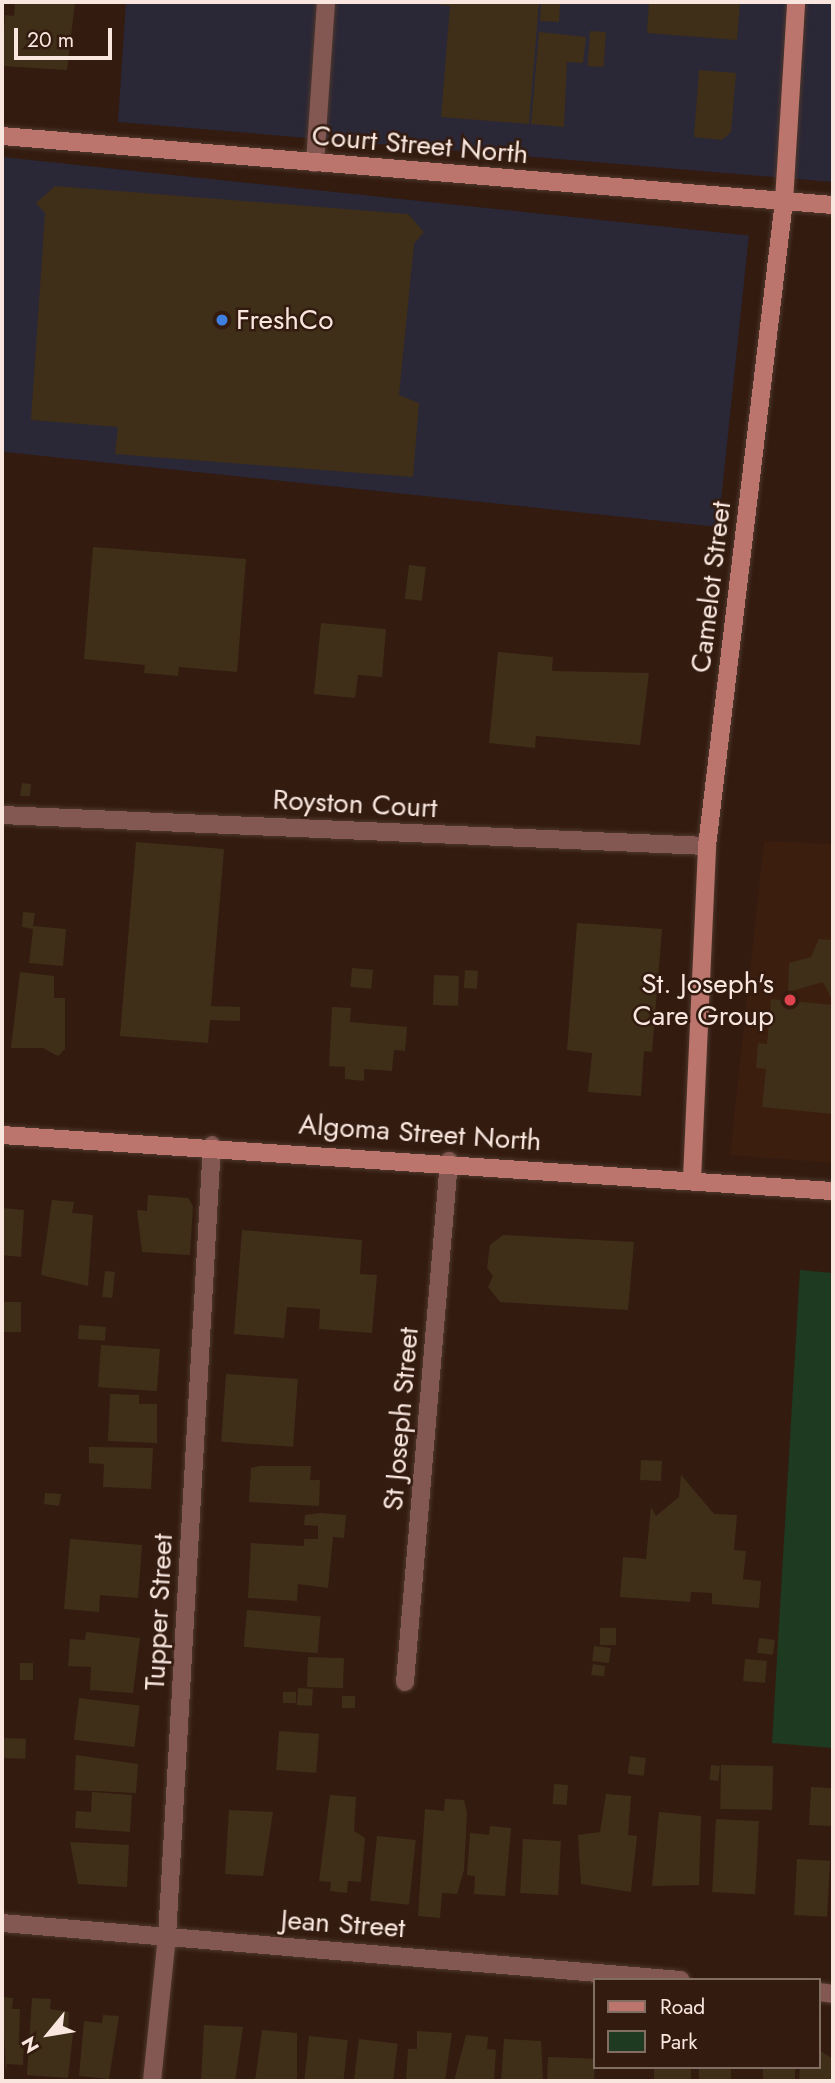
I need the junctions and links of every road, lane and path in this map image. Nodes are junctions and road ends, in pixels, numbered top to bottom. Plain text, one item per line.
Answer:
1 (326, 2) edge
2 (796, 2) edge
3 (2, 136) edge
4 (315, 163) junction
5 (784, 201) junction
6 (833, 205) edge
7 (2, 815) edge
8 (707, 846) junction
9 (2, 1135) edge
10 (212, 1145) junction
11 (449, 1161) junction
12 (692, 1180) junction
13 (833, 1191) edge
14 (405, 1682) dead end
15 (2, 1923) edge
16 (167, 1937) junction
17 (657, 1978) edge
18 (152, 2081) edge

1 - 4 street
2 - 5 street, Camelot Street
3 - 4 street, Court Street North
4 - 5 street, Court Street North
5 - 6 street, Court Street North
5 - 8 street, Camelot Street
7 - 8 street, Royston Court
8 - 12 street, Camelot Street
9 - 10 street, Algoma Street North
10 - 11 street, Algoma Street North
10 - 16 street, Tupper Street
11 - 12 street, Algoma Street North
11 - 14 street, St Joseph Street
12 - 13 street, Algoma Street North
15 - 16 street, Jean Street
16 - 17 street, Jean Street
16 - 18 street, Tupper Street

